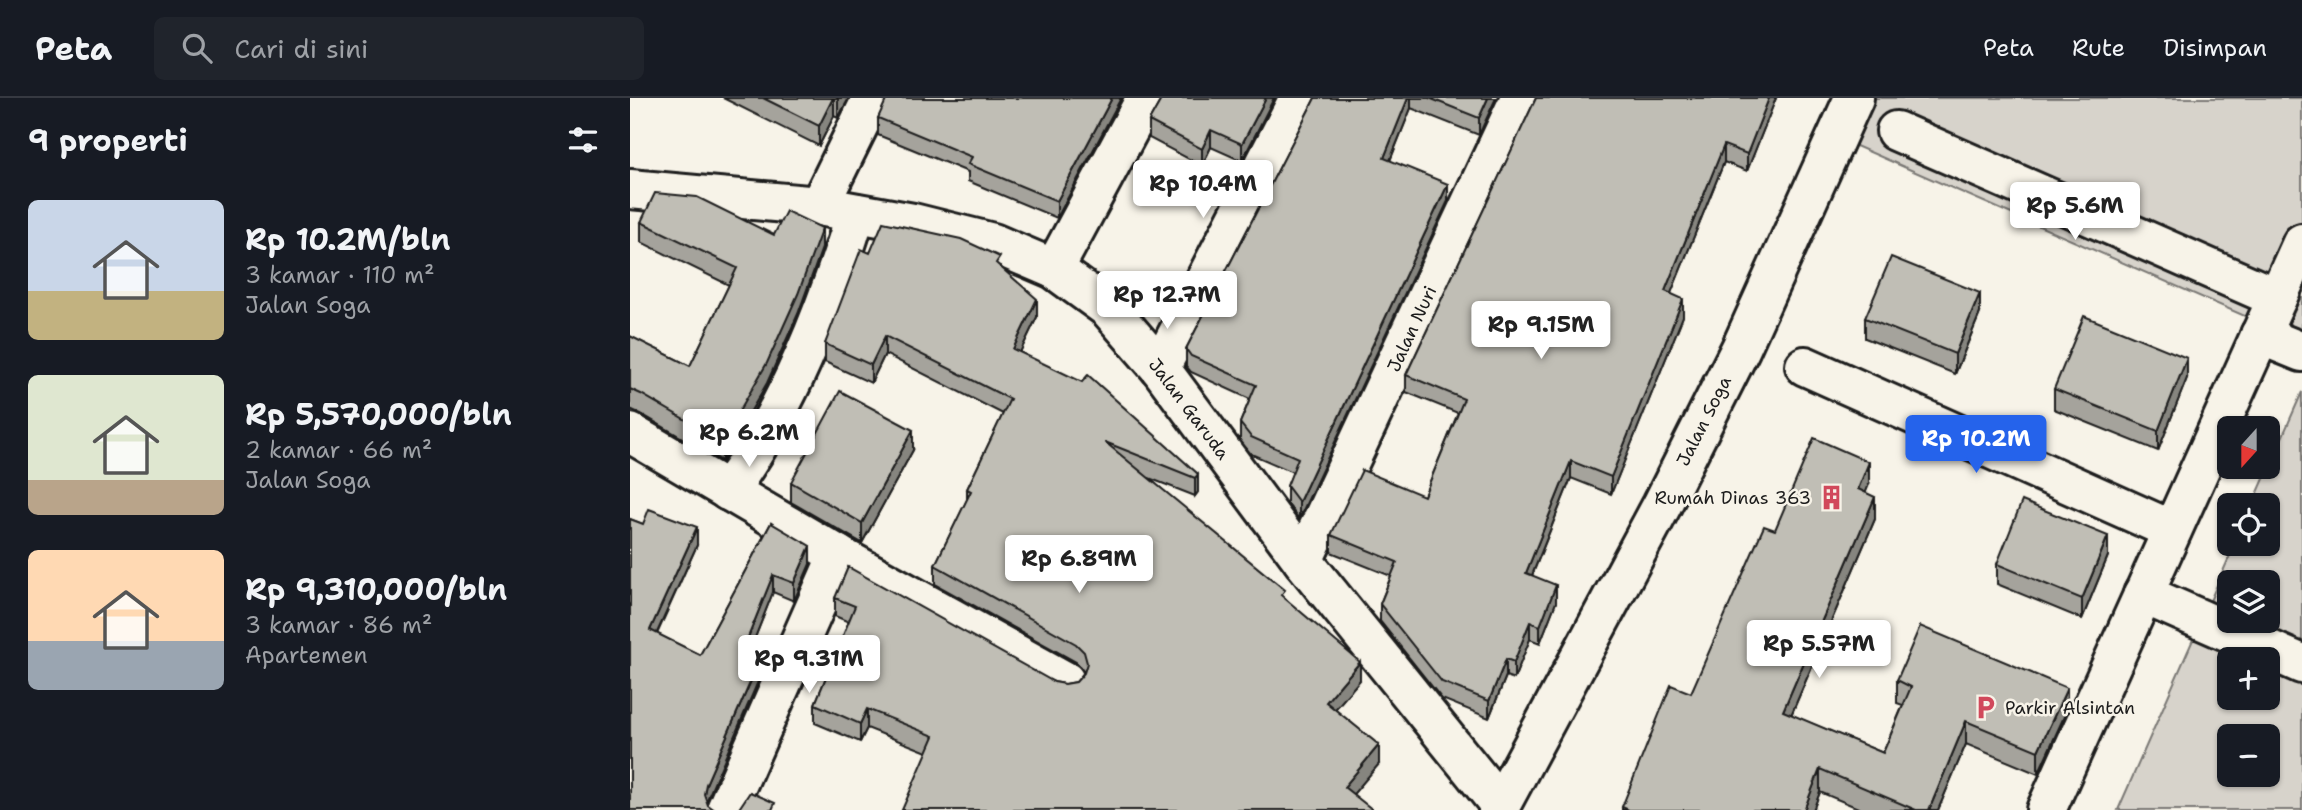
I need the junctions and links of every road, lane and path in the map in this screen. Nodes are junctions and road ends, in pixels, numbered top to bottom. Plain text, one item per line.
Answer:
1 (872, 98) edge
2 (1146, 98) edge
3 (1299, 98) edge
4 (1520, 98) edge
5 (1854, 98) edge
6 (1896, 131) dead end
7 (630, 189) edge
8 (819, 206) junction
9 (856, 213) junction
10 (2302, 243) edge
11 (1054, 269) junction
12 (2277, 298) junction
13 (2260, 335) junction
14 (2302, 352) edge
15 (1805, 366) dead end
16 (1160, 368) junction
17 (630, 433) edge
18 (729, 491) junction
19 (2172, 530) junction
20 (838, 555) junction
21 (1303, 561) junction
22 (2143, 594) junction
23 (2302, 664) edge
24 (1065, 681) edge
25 (1499, 808) edge
26 (726, 810) edge
27 (2046, 810) edge

1 - 8 street
2 - 11 street
3 - 16 street
4 - 21 street, Jalan Nuri
5 - 25 street, Jalan Soga
6 - 12 street
7 - 8 street, Jalan Garuda
8 - 9 street, Jalan Garuda
9 - 11 street, Jalan Garuda
9 - 18 street
10 - 12 street
11 - 16 street, Jalan Garuda
12 - 13 street
13 - 14 street
13 - 19 street
15 - 19 street
16 - 21 street, Jalan Garuda
17 - 18 street
18 - 20 street
19 - 22 street
20 - 24 street
20 - 26 street
21 - 25 street, Jalan Garuda
22 - 23 street
22 - 27 street

